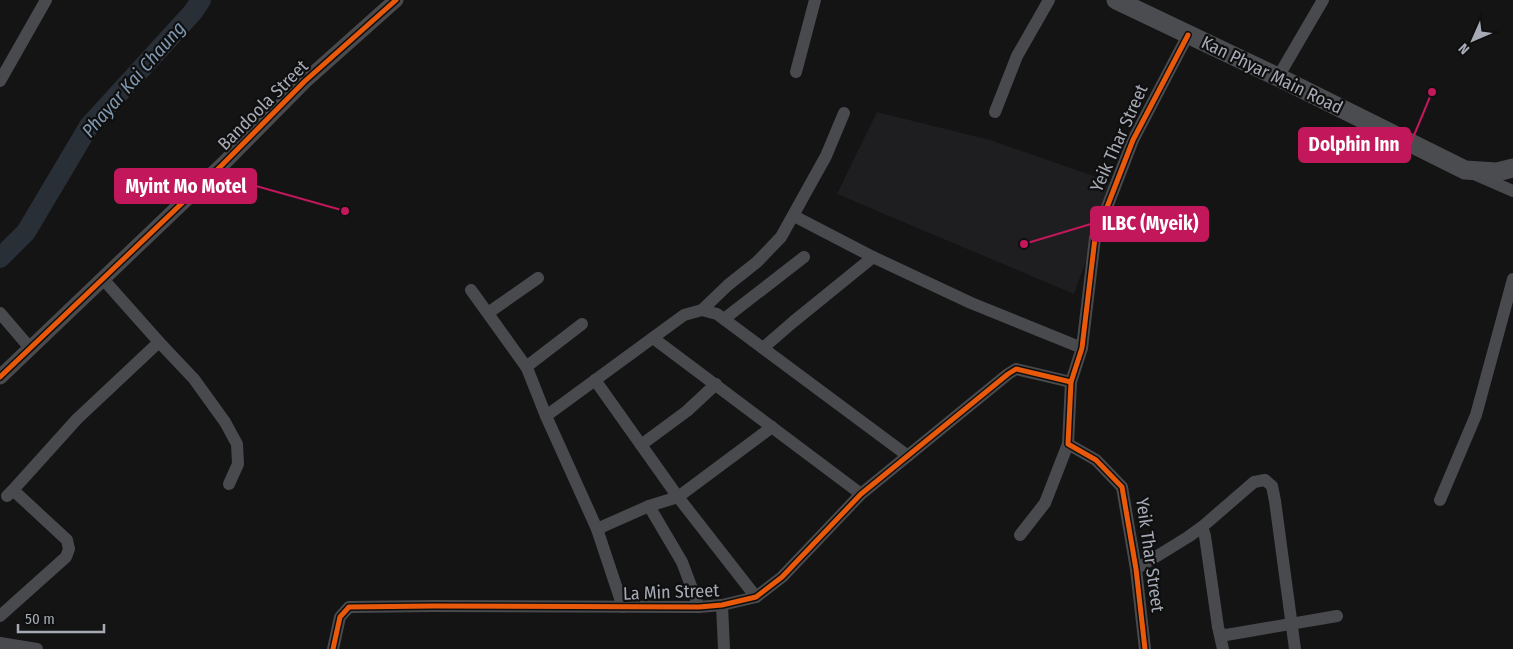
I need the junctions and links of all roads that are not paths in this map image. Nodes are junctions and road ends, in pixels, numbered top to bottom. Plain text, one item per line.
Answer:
1 (46, 0) edge
2 (396, 0) edge
3 (815, 0) edge
4 (1049, 0) edge
5 (1116, 0) edge
6 (1323, 0) edge
7 (1188, 35) junction
8 (796, 72) dead end
9 (1278, 77) junction
10 (0, 81) edge
11 (995, 112) dead end
12 (844, 113) dead end
13 (1513, 168) edge
14 (1465, 170) junction
15 (1513, 192) edge
16 (794, 216) junction
17 (873, 256) junction
18 (804, 257) dead end
19 (538, 278) dead end
20 (103, 279) junction
21 (1513, 279) edge
22 (471, 290) dead end
23 (702, 310) junction
24 (0, 313) edge
25 (488, 313) junction
26 (724, 319) junction
27 (582, 324) dead end
28 (653, 338) junction
29 (159, 342) junction
30 (30, 348) junction
31 (763, 348) junction
32 (1082, 348) junction
33 (527, 368) junction
34 (0, 377) edge
35 (595, 380) junction
36 (1071, 382) junction
37 (716, 384) junction
38 (546, 416) junction
39 (772, 427) junction
40 (1068, 444) junction
41 (641, 445) junction
42 (908, 456) junction
43 (229, 484) dead end
44 (5, 494) edge
45 (861, 494) junction
46 (678, 497) junction
47 (1440, 500) dead end
48 (649, 506) junction
49 (1202, 527) junction
50 (597, 530) junction
51 (1020, 535) dead end
52 (1136, 569) junction
53 (756, 597) junction
54 (722, 605) junction
55 (623, 607) junction
56 (699, 607) junction
57 (0, 616) edge
58 (1337, 616) dead end
59 (1292, 623) junction
60 (1220, 634) junction
61 (0, 644) edge
62 (36, 649) edge
63 (333, 649) edge
64 (724, 649) edge
65 (1145, 649) edge
66 (1223, 649) edge
67 (1295, 649) edge

1 - 10 street
2 - 20 street, Bandoola Street
3 - 8 street
4 - 11 street
5 - 7 main road, Kan Phyar Main Road
6 - 9 street
7 - 9 main road, Kan Phyar Main Road
7 - 32 street, Yeik Thar Street
9 - 14 main road, Kan Phyar Main Road
12 - 16 street
13 - 14 main road, Kan Phyar Main Road
14 - 15 street
16 - 17 street
16 - 23 street
17 - 31 street
17 - 32 street
18 - 26 street
19 - 25 street
20 - 29 street
20 - 30 street, Bandoola Street
21 - 47 street
22 - 25 street
23 - 26 street
23 - 28 street
24 - 30 street
25 - 33 street
26 - 31 street
27 - 33 street
28 - 35 street
28 - 37 street
29 - 43 street
29 - 44 street
30 - 34 street, Bandoola Street
31 - 42 street
32 - 36 street, Yeik Thar Street
33 - 38 street
35 - 38 street
35 - 41 street
36 - 40 street, Yeik Thar Street
36 - 42 street, La Min Street
37 - 39 street
37 - 41 street
38 - 50 street
39 - 45 street
39 - 46 street
40 - 51 street
40 - 52 street, Yeik Thar Street
41 - 46 street
42 - 45 street, La Min Street
44 - 57 street
45 - 53 street, La Min Street
46 - 48 street
46 - 53 street
48 - 50 street
48 - 56 street
49 - 52 street
49 - 59 street
49 - 60 street
50 - 55 street
52 - 65 street, Yeik Thar Street
53 - 54 street, La Min Street
54 - 56 street, La Min Street
54 - 64 street
55 - 56 street, La Min Street
55 - 63 street, La Min Street
58 - 59 street
59 - 60 street
59 - 67 street
60 - 66 street
61 - 62 street

